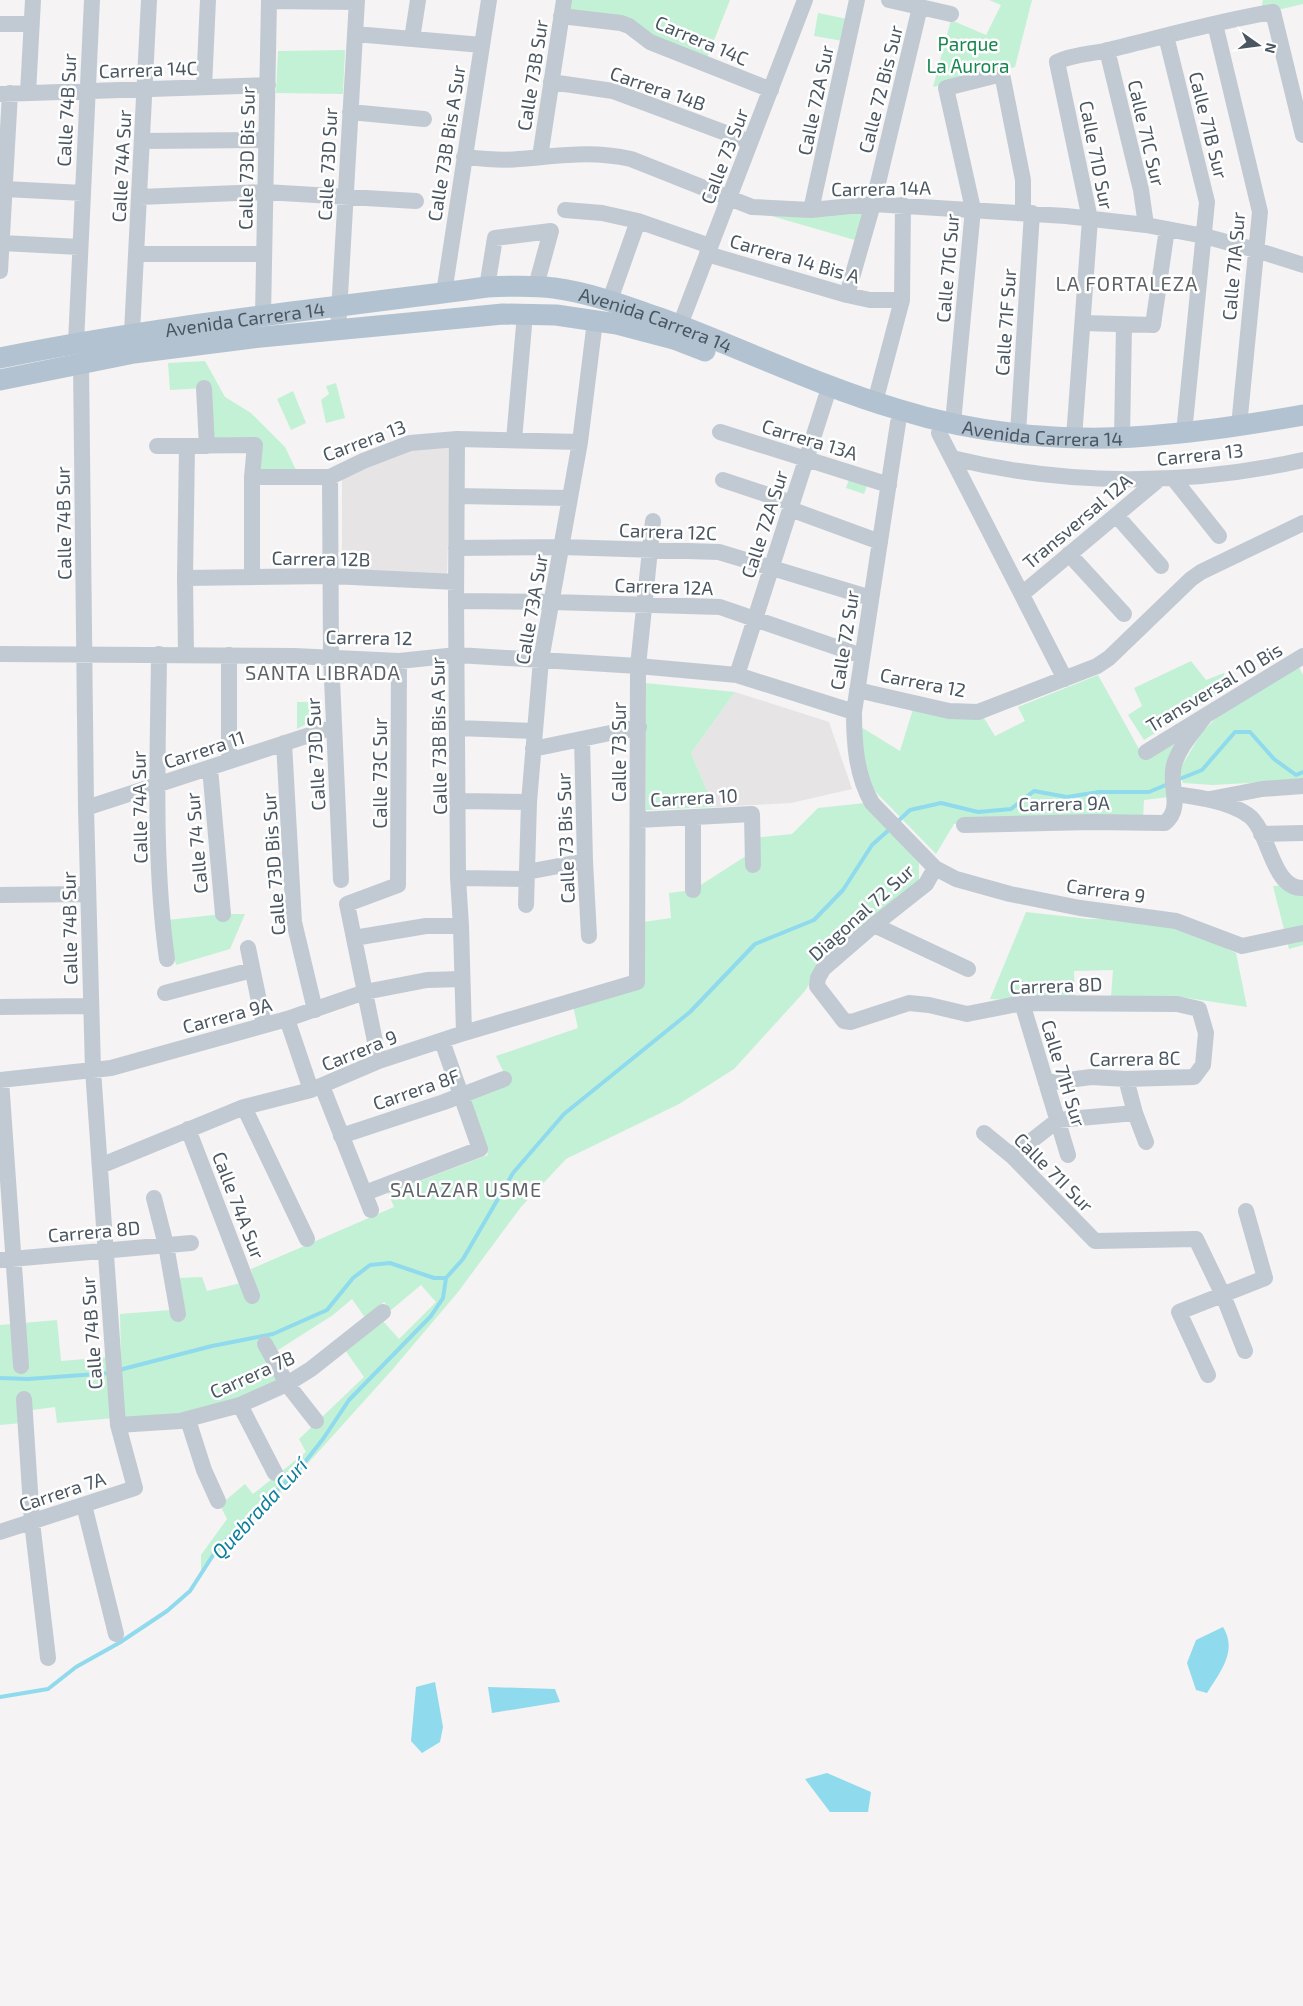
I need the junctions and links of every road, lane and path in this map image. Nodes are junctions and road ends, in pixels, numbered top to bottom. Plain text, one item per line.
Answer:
1 (33, 0) edge
2 (92, 0) edge
3 (149, 0) edge
4 (208, 0) edge
5 (269, 0) edge
6 (418, 0) edge
7 (489, 0) edge
8 (805, 0) edge
9 (857, 0) edge
10 (889, 0) edge
11 (357, 1) edge
12 (920, 7) junction
13 (563, 8) edge
14 (951, 14) dead end
15 (0, 24) edge
16 (32, 24) junction
17 (1215, 24) junction
18 (355, 34) junction
19 (1166, 36) junction
20 (412, 39) junction
21 (482, 46) junction
22 (1107, 50) junction
23 (551, 82) junction
24 (268, 85) junction
25 (204, 87) junction
26 (946, 88) joint
27 (145, 89) junction
28 (770, 90) junction
29 (87, 91) junction
30 (5, 93) edge
31 (28, 93) junction
32 (350, 112) junction
33 (424, 118) dead end
34 (1303, 135) edge
35 (266, 140) junction
36 (142, 141) junction
37 (750, 142) junction
38 (464, 157) junction
39 (540, 157) junction
40 (4, 189) junction
41 (266, 192) junction
42 (83, 193) junction
43 (139, 197) junction
44 (346, 197) junction
45 (729, 199) junction
46 (416, 201) dead end
47 (873, 204) junction
48 (903, 205) junction
49 (973, 209) junction
50 (565, 210) dead end
51 (811, 210) junction
52 (1028, 213) junction
53 (1090, 219) junction
54 (638, 221) junction
55 (1146, 225) junction
56 (1167, 229) junction
57 (1204, 236) junction
58 (2, 243) junction
59 (80, 247) junction
60 (709, 250) junction
61 (1256, 250) junction
62 (136, 254) junction
63 (264, 254) junction
64 (1303, 265) edge
65 (0, 271) edge
66 (536, 286) junction
67 (487, 287) junction
68 (444, 293) junction
69 (847, 295) junction
70 (610, 300) junction
71 (902, 300) junction
72 (339, 306) junction
73 (525, 314) junction
74 (263, 316) junction
75 (594, 321) junction
76 (1083, 323) junction
77 (680, 325) junction
78 (1124, 325) junction
79 (338, 330) junction
80 (132, 333) junction
81 (76, 342) junction
82 (0, 358) edge
83 (81, 363) junction
84 (0, 380) edge
85 (204, 388) dead end
86 (828, 391) junction
87 (875, 402) junction
88 (1303, 416) edge
89 (898, 423) junction
90 (1239, 426) junction
91 (946, 428) junction
92 (1303, 429) edge
93 (720, 432) dead end
94 (1018, 433) junction
95 (1184, 433) junction
96 (1122, 437) junction
97 (457, 438) junction
98 (1074, 438) junction
99 (514, 440) junction
100 (580, 442) junction
101 (157, 446) dead end
102 (187, 446) junction
103 (207, 446) junction
104 (952, 458) junction
105 (806, 459) junction
106 (1303, 460) edge
107 (252, 477) junction
108 (330, 477) junction
109 (1166, 479) junction
110 (723, 480) dead end
111 (888, 484) junction
112 (457, 496) junction
113 (570, 498) junction
114 (791, 506) junction
115 (1116, 515) junction
116 (654, 521) dead end
117 (1303, 523) edge
118 (1220, 536) dead end
119 (880, 542) junction
120 (562, 547) junction
121 (456, 548) junction
122 (651, 550) junction
123 (1069, 554) junction
124 (1161, 566) dead end
125 (772, 567) junction
126 (331, 576) junction
127 (252, 577) junction
128 (185, 578) junction
129 (456, 582) junction
130 (1022, 594) junction
131 (871, 598) junction
132 (456, 601) junction
133 (552, 602) junction
134 (645, 605) junction
135 (1124, 614) dead end
136 (755, 619) junction
137 (0, 654) edge
138 (159, 654) junction
139 (186, 654) junction
140 (85, 655) junction
141 (229, 655) junction
142 (457, 655) junction
143 (331, 656) junction
144 (862, 656) junction
145 (1303, 656) edge
146 (541, 660) junction
147 (399, 661) junction
148 (638, 666) junction
149 (737, 675) junction
150 (1066, 679) junction
151 (857, 690) junction
152 (854, 712) junction
153 (1205, 716) junction
154 (334, 727) junction
155 (638, 727) junction
156 (457, 728) junction
157 (534, 731) junction
158 (582, 739) junction
159 (284, 744) junction
160 (533, 749) junction
161 (1146, 752) dead end
162 (229, 761) junction
163 (210, 768) junction
164 (158, 785) junction
165 (1173, 786) junction
166 (1303, 786) edge
167 (1210, 799) junction
168 (458, 801) junction
169 (530, 802) junction
170 (86, 808) junction
171 (693, 817) junction
172 (638, 820) junction
173 (964, 824) dead end
174 (1303, 833) edge
175 (1261, 834) junction
176 (912, 845) joint
177 (585, 861) junction
178 (753, 865) dead end
179 (935, 868) junction
180 (527, 876) junction
181 (458, 878) junction
182 (341, 880) dead end
183 (1303, 888) edge
184 (693, 890) dead end
185 (88, 894) junction
186 (0, 895) edge
187 (526, 905) dead end
188 (223, 914) dead end
189 (874, 925) junction
190 (461, 926) junction
191 (1303, 933) edge
192 (589, 936) dead end
193 (354, 938) junction
194 (248, 948) dead end
195 (167, 959) dead end
196 (968, 969) dead end
197 (252, 970) junction
198 (462, 979) junction
199 (637, 982) joint
200 (817, 986) joint
201 (365, 992) junction
202 (165, 993) dead end
203 (1022, 1003) junction
204 (91, 1006) junction
205 (0, 1007) edge
206 (315, 1010) junction
207 (287, 1019) junction
208 (264, 1025) junction
209 (464, 1033) junction
210 (442, 1041) junction
211 (379, 1061) junction
212 (92, 1070) junction
213 (1194, 1077) joint
214 (504, 1079) dead end
215 (1126, 1079) junction
216 (0, 1080) edge
217 (1046, 1083) junction
218 (317, 1088) junction
219 (461, 1096) junction
220 (244, 1107) junction
221 (1134, 1114) junction
222 (1058, 1120) junction
223 (188, 1129) junction
224 (984, 1133) dead end
225 (341, 1136) junction
226 (1146, 1142) dead end
227 (1068, 1155) dead end
228 (1012, 1156) junction
229 (100, 1166) junction
230 (365, 1193) junction
231 (154, 1198) dead end
232 (371, 1210) dead end
233 (1246, 1211) dead end
234 (307, 1239) dead end
235 (191, 1243) dead end
236 (166, 1245) junction
237 (106, 1250) junction
238 (7, 1259) edge
239 (1223, 1295) junction
240 (252, 1296) dead end
241 (383, 1312) dead end
242 (178, 1314) dead end
243 (264, 1344) dead end
244 (1245, 1350) dead end
245 (21, 1366) dead end
246 (1208, 1375) dead end
247 (287, 1384) junction
248 (24, 1399) dead end
249 (240, 1406) junction
250 (188, 1420) junction
251 (316, 1421) dead end
252 (118, 1425) junction
253 (275, 1473) dead end
254 (135, 1488) joint
255 (218, 1501) dead end
256 (84, 1505) junction
257 (32, 1522) junction
258 (0, 1532) edge
259 (116, 1634) dead end
260 (48, 1658) dead end

1 - 16 street
2 - 29 street, Calle 74B Sur
3 - 27 street, Calle 74A Sur
4 - 25 street
5 - 11 street
5 - 24 street, Calle 73D Bis Sur
6 - 20 street
7 - 21 street, Calle 73B Bis A Sur
8 - 28 street, Calle 73 Sur
9 - 51 street, Calle 72A Sur
10 - 12 street
11 - 18 street, Calle 73D Sur
12 - 14 street
12 - 47 street, Calle 72 Bis Sur
13 - 23 street, Calle 73B Sur
13 - 28 street, Carrera 14C
15 - 16 street
16 - 31 street
17 - 19 street
17 - 34 street
17 - 61 street, Calle 71A Sur
18 - 20 street
18 - 32 street, Calle 73D Sur
19 - 22 street
19 - 57 street, Calle 71B Sur
20 - 21 street
21 - 38 street, Calle 73B Bis A Sur
22 - 53 street, Calle 71D Sur
22 - 55 street, Calle 71C Sur
23 - 37 street, Carrera 14B
23 - 39 street, Calle 73B Sur
24 - 25 street, Carrera 14C
24 - 35 street, Calle 73D Bis Sur
25 - 27 street, Carrera 14C
26 - 49 street, Calle 71G Sur
26 - 52 street, Calle 71F Sur
27 - 29 street, Carrera 14C
27 - 36 street, Calle 74A Sur
28 - 37 street, Calle 73 Sur
29 - 31 street, Carrera 14C
29 - 42 street, Calle 74B Sur
30 - 31 street, Carrera 14C
30 - 40 street
32 - 33 street
32 - 44 street, Calle 73D Sur
35 - 36 street
35 - 41 street, Calle 73D Bis Sur
36 - 43 street, Calle 74A Sur
37 - 45 street, Calle 73 Sur
38 - 39 street, Carrera 14A
38 - 68 street, Calle 73B Bis A Sur
39 - 45 street, Carrera 14A
40 - 42 street
40 - 58 street
41 - 43 street
41 - 44 street
41 - 63 street, Calle 73D Bis Sur
42 - 59 street, Calle 74B Sur
43 - 62 street, Calle 74A Sur
44 - 46 street
44 - 72 street, Calle 73D Sur
45 - 51 street, Carrera 14A
45 - 60 street, Calle 73 Sur
47 - 48 street, Carrera 14A
47 - 51 street, Carrera 14A
47 - 69 street, Calle 72 Bis Sur
48 - 49 street, Carrera 14A
48 - 71 street
49 - 52 street, Carrera 14A
49 - 91 street, Calle 71G Sur
50 - 54 street, Carrera 14 Bis A
52 - 53 street, Carrera 14A
52 - 94 street, Calle 71F Sur
53 - 55 street, Carrera 14A
53 - 76 street, Calle 71D Sur
54 - 60 street, Carrera 14 Bis A
54 - 70 street
55 - 56 street, Carrera 14A
56 - 57 street, Carrera 14A
56 - 78 street
57 - 61 street, Carrera 14A
57 - 95 street, Calle 71B Sur
58 - 59 street
58 - 65 street
59 - 81 street, Calle 74B Sur
60 - 69 street, Carrera 14 Bis A
60 - 77 street, Calle 73 Sur
61 - 64 street, Carrera 14A
61 - 90 street, Calle 71A Sur
62 - 63 street
62 - 80 street, Calle 74A Sur
63 - 74 street, Calle 73D Bis Sur
66 - 67 main road, Avenida Carrera 14
66 - 67 street
66 - 70 main road, Avenida Carrera 14
67 - 68 main road, Avenida Carrera 14
68 - 72 main road, Avenida Carrera 14
69 - 71 street, Carrera 14 Bis A
70 - 77 main road, Avenida Carrera 14
71 - 87 street
72 - 74 main road, Avenida Carrera 14
72 - 79 street, Calle 73D Sur
73 - 75 main road, Avenida Carrera 14
73 - 79 main road, Avenida Carrera 14
73 - 99 street
74 - 80 main road, Avenida Carrera 14
75 - 86 main road, Avenida Carrera 14
75 - 100 street, Calle 73A Sur
76 - 78 street
76 - 98 street, Calle 71D Sur
77 - 86 main road, Avenida Carrera 14
78 - 96 street
79 - 83 main road, Avenida Carrera 14
80 - 81 main road, Avenida Carrera 14
81 - 82 main road, Avenida Carrera 14
83 - 84 main road, Avenida Carrera 14
83 - 140 street, Calle 74B Sur
85 - 103 street
86 - 87 main road, Avenida Carrera 14
86 - 89 main road, Avenida Carrera 14
86 - 105 street, Calle 72A Sur
87 - 91 main road, Avenida Carrera 14
88 - 90 main road, Avenida Carrera 14
89 - 91 main road, Avenida Carrera 14
89 - 111 street, Calle 72 Sur
90 - 95 main road, Avenida Carrera 14
91 - 92 main road, Avenida Carrera 14
91 - 94 main road, Avenida Carrera 14
91 - 104 street
93 - 105 street, Carrera 13A
94 - 98 main road, Avenida Carrera 14
95 - 96 main road, Avenida Carrera 14
96 - 98 main road, Avenida Carrera 14
97 - 99 street, Carrera 13
97 - 108 street, Carrera 13
97 - 112 street, Calle 73B Bis A Sur
99 - 100 street, Carrera 13
100 - 113 street, Calle 73A Sur
101 - 102 street
102 - 103 street
102 - 128 street
103 - 107 street
104 - 109 street, Carrera 13
104 - 130 street
105 - 111 street, Carrera 13A
105 - 114 street, Calle 72A Sur
106 - 109 street, Carrera 13
107 - 108 street, Carrera 13
107 - 127 street
108 - 126 street, Calle 73D Sur
109 - 115 street, Transversal 12A
109 - 118 street
110 - 114 street
111 - 119 street, Calle 72 Sur
112 - 113 street
112 - 121 street, Calle 73B Bis A Sur
113 - 120 street, Calle 73A Sur
114 - 119 street
114 - 125 street, Calle 72A Sur
115 - 123 street, Transversal 12A
115 - 124 street
116 - 122 street, Calle 73 Sur
117 - 150 street, Carrera 12
119 - 131 street, Calle 72 Sur
120 - 121 street, Carrera 12C
120 - 122 street, Carrera 12C
120 - 133 street, Calle 73A Sur
121 - 129 street, Calle 73B Bis A Sur
122 - 125 street, Carrera 12C
122 - 134 street, Calle 73 Sur
123 - 130 street, Transversal 12A
123 - 135 street
125 - 131 street, Carrera 12C
125 - 136 street, Calle 72A Sur
126 - 127 street, Carrera 12B
126 - 129 street, Carrera 12B
126 - 143 street, Calle 73D Sur
127 - 128 street, Carrera 12B
128 - 139 street
129 - 132 street, Calle 73B Bis A Sur
130 - 150 street
131 - 144 street, Calle 72 Sur
132 - 133 street, Carrera 12A
132 - 142 street, Calle 73B Bis A Sur
133 - 134 street, Carrera 12A
133 - 146 street, Calle 73A Sur
134 - 136 street, Carrera 12A
134 - 148 street, Calle 73 Sur
136 - 144 street, Carrera 12A
136 - 149 street, Calle 72A Sur
137 - 140 street, Carrera 12
138 - 139 street, Carrera 12
138 - 140 street, Carrera 12
138 - 164 street, Calle 74A Sur
139 - 141 street, Carrera 12
140 - 170 street, Calle 74B Sur
141 - 143 street, Carrera 12
141 - 162 street
142 - 146 street, Carrera 12
142 - 147 street, Carrera 12
142 - 156 street, Calle 73B Bis A Sur
143 - 147 street, Carrera 12
143 - 154 street, Calle 73D Sur
144 - 151 street, Calle 72 Sur
145 - 153 street, Transversal 10 Bis
146 - 148 street, Carrera 12
146 - 157 street, Calle 73A Sur
147 - 193 street, Calle 73C Sur
148 - 149 street, Carrera 12
148 - 155 street, Calle 73 Sur
149 - 152 street, Carrera 12
150 - 151 street, Carrera 12
151 - 152 street, Calle 72 Sur
152 - 176 street, Calle 72 Sur
153 - 161 street, Transversal 10 Bis
153 - 165 street
154 - 159 street, Carrera 11
154 - 182 street, Calle 73D Sur
155 - 158 street
155 - 172 street, Calle 73 Sur
156 - 157 street
156 - 168 street, Calle 73B Bis A Sur
157 - 160 street, Calle 73A Sur
158 - 160 street
158 - 177 street, Calle 73 Bis Sur
159 - 162 street, Carrera 11
159 - 206 street, Calle 73D Bis Sur
160 - 169 street, Calle 73A Sur
162 - 163 street, Carrera 11
163 - 164 street, Carrera 11
163 - 188 street, Calle 74 Sur
164 - 170 street, Carrera 11
164 - 195 street, Calle 74A Sur
165 - 167 street
165 - 173 street, Carrera 9A
166 - 167 street
167 - 175 street
168 - 169 street
168 - 181 street, Calle 73B Bis A Sur
169 - 180 street, Calle 73A Sur
170 - 185 street, Calle 74B Sur
171 - 172 street, Carrera 10
171 - 178 street, Carrera 10
171 - 184 street
172 - 199 street, Calle 73 Sur
174 - 175 street
175 - 183 street
176 - 179 street, Carrera 9
177 - 180 street
177 - 192 street, Calle 73 Bis Sur
179 - 189 street, Diagonal 72 Sur
179 - 191 street, Carrera 9
180 - 181 street
180 - 187 street, Calle 73A Sur
181 - 190 street, Calle 73B Bis A Sur
185 - 186 street
185 - 204 street, Calle 74B Sur
189 - 196 street
189 - 200 street, Diagonal 72 Sur
190 - 193 street
190 - 198 street, Calle 73B Bis A Sur
193 - 201 street
194 - 197 street
197 - 202 street
197 - 208 street
198 - 201 street, Carrera 9A
198 - 209 street, Calle 73B Bis A Sur
199 - 209 street, Carrera 9
200 - 203 street, Carrera 8D
201 - 206 street, Carrera 9A
201 - 211 street
203 - 213 street, Carrera 8D
203 - 217 street, Calle 71H Sur
204 - 205 street
204 - 212 street, Calle 74B Sur
206 - 207 street, Carrera 9A
207 - 208 street, Carrera 9A
207 - 218 street
208 - 212 street, Carrera 9A
209 - 210 street, Carrera 9
210 - 211 street, Carrera 9
210 - 219 street
211 - 218 street, Carrera 9
212 - 216 street, Carrera 9A
212 - 229 street, Calle 74B Sur
213 - 215 street, Carrera 8C
214 - 219 street, Carrera 8F
215 - 217 street, Carrera 8C
215 - 221 street
216 - 238 street
217 - 222 street, Calle 71H Sur
218 - 220 street, Carrera 9
218 - 225 street
219 - 225 street, Carrera 8F
219 - 230 street
220 - 223 street, Carrera 9
220 - 234 street
221 - 222 street
221 - 226 street
222 - 227 street, Calle 71H Sur
222 - 228 street
223 - 229 street, Carrera 9
223 - 240 street, Calle 74A Sur
224 - 228 street, Calle 71I Sur
225 - 230 street
228 - 239 street, Calle 71I Sur
229 - 237 street, Calle 74B Sur
230 - 232 street
231 - 236 street
233 - 239 street
235 - 236 street, Carrera 8D
236 - 237 street, Carrera 8D
236 - 242 street
237 - 238 street, Carrera 8D
237 - 252 street, Calle 74B Sur
238 - 245 street
239 - 244 street
239 - 246 street
241 - 247 street, Carrera 7B
243 - 247 street
247 - 249 street, Carrera 7B
247 - 251 street
248 - 257 street
249 - 250 street, Carrera 7B
249 - 253 street
250 - 252 street, Carrera 7B
250 - 255 street
252 - 254 street, Calle 74B Sur
254 - 256 street, Carrera 7A
256 - 257 street, Carrera 7A
256 - 259 street
257 - 258 street, Carrera 7A
257 - 260 street

